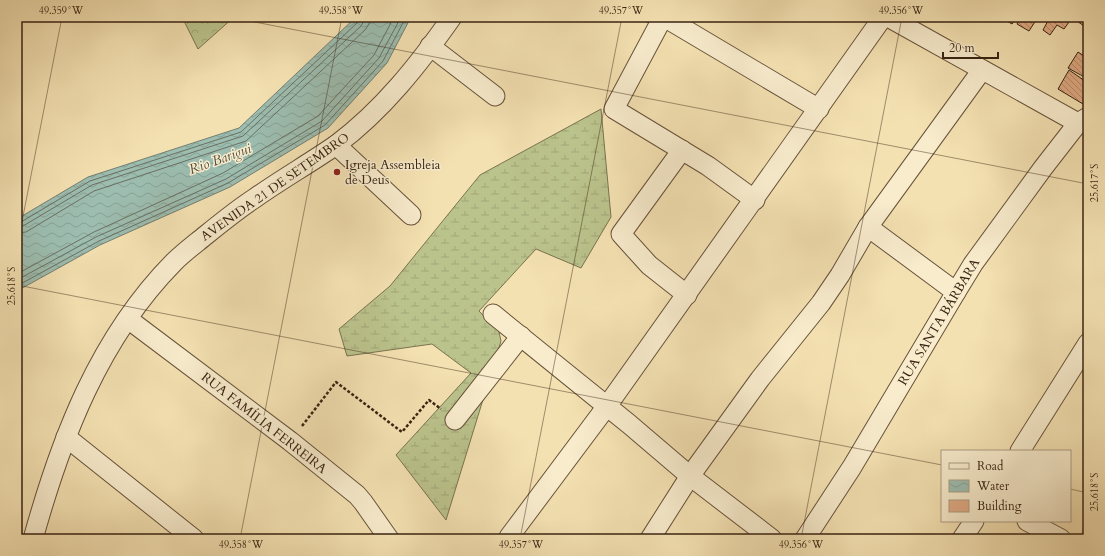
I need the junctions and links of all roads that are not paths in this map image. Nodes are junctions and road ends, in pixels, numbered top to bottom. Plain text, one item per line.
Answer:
1 (452, 17) edge
2 (663, 17) edge
3 (883, 17) edge
4 (888, 17) edge
5 (430, 46) junction
6 (982, 70) junction
7 (495, 96) dead end
8 (819, 110) junction
9 (1083, 120) edge
10 (336, 145) junction
11 (682, 150) junction
12 (755, 200) junction
13 (411, 215) dead end
14 (868, 227) junction
15 (956, 292) junction
16 (687, 294) junction
17 (493, 314) dead end
18 (128, 319) junction
19 (521, 336) junction
20 (1088, 343) edge
21 (607, 406) junction
22 (455, 420) dead end
23 (66, 437) junction
24 (1021, 450) edge
25 (690, 476) junction
26 (973, 522) edge
27 (1029, 522) edge
28 (509, 537) dead end
29 (33, 539) edge
30 (194, 539) edge
31 (389, 539) edge
32 (650, 539) edge
33 (772, 539) edge
34 (805, 539) edge
35 (962, 539) edge
36 (1061, 539) edge

1 - 5 street, AVENIDA 21 DE SETEMBRO
2 - 8 street
2 - 11 street
3 - 8 street
4 - 6 street
5 - 7 street
5 - 10 street, AVENIDA 21 DE SETEMBRO
6 - 9 street
6 - 14 street
8 - 12 street
9 - 15 street, RUA SANTA BÁRBARA
10 - 13 street
10 - 18 street, AVENIDA 21 DE SETEMBRO
11 - 12 street
11 - 16 street
12 - 16 street
14 - 15 street
14 - 25 street
15 - 34 street, RUA SANTA BÁRBARA
16 - 21 street
17 - 19 street
18 - 23 street, AVENIDA 21 DE SETEMBRO
18 - 31 street, RUA FAMÍLIA FERREIRA
19 - 21 street
19 - 22 street
20 - 24 street
21 - 25 street
21 - 28 street
23 - 29 street, AVENIDA 21 DE SETEMBRO
23 - 30 street
25 - 32 street
25 - 33 street
26 - 35 street
27 - 36 street

